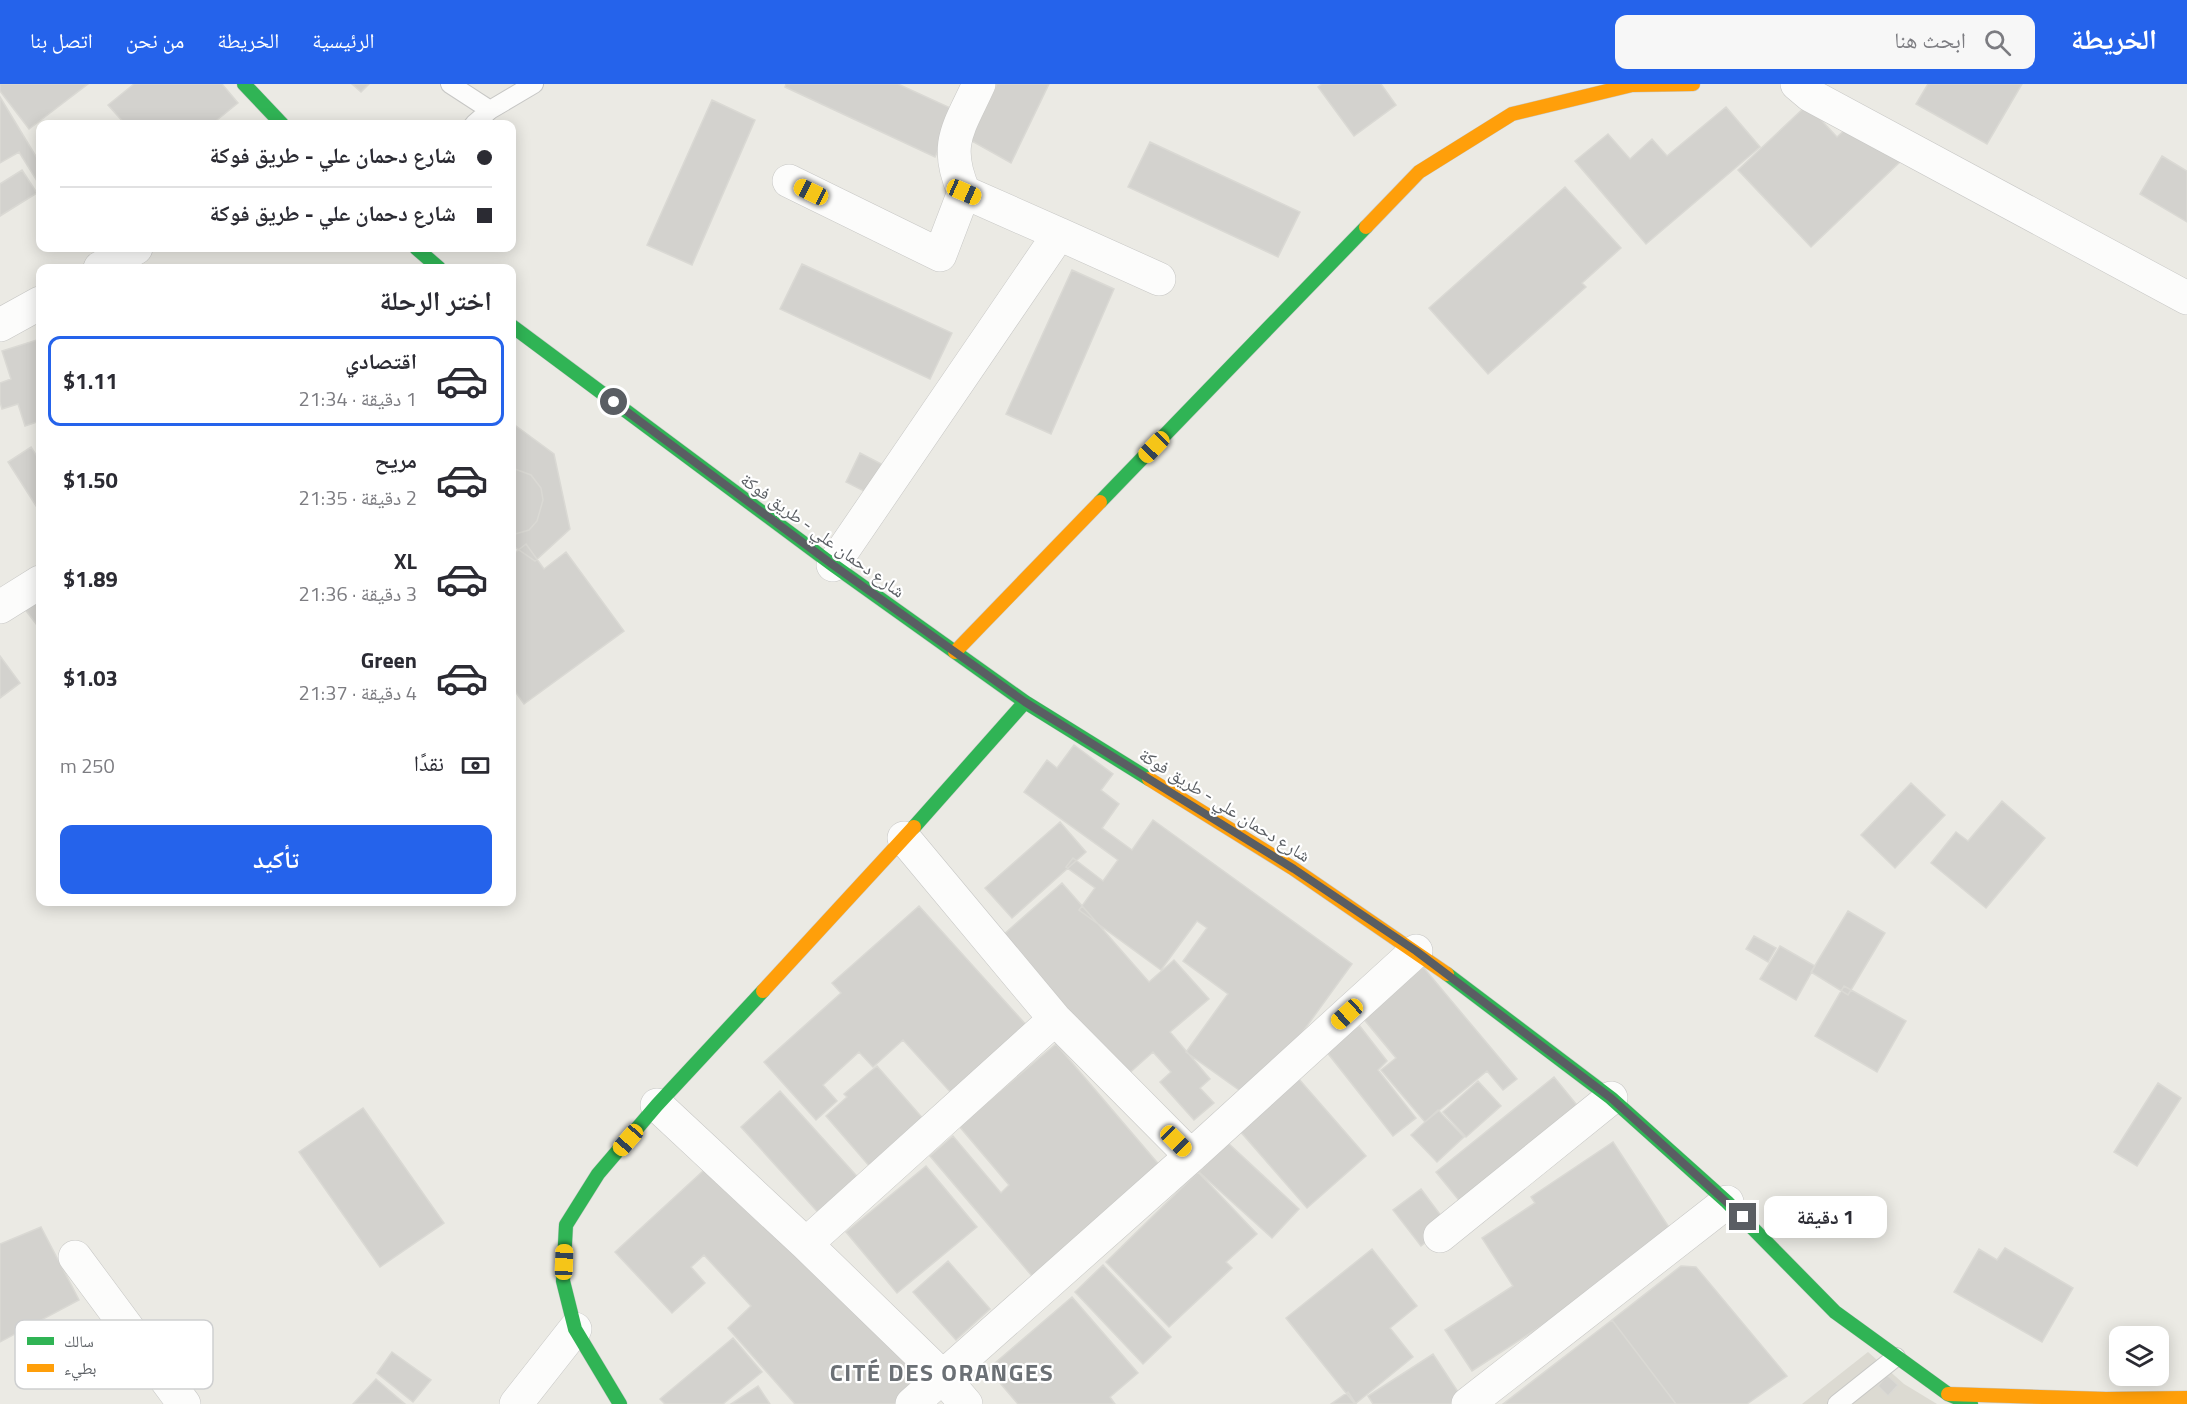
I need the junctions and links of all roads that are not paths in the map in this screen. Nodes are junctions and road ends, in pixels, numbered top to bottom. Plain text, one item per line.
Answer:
1 (244, 84) edge
2 (450, 84) edge
3 (534, 84) edge
4 (980, 84) edge
5 (1693, 84) edge
6 (1797, 84) edge
7 (490, 110) junction
8 (278, 120) edge
9 (479, 120) edge
10 (789, 181) dead end
11 (964, 192) junction
12 (1059, 234) junction
13 (129, 252) edge
14 (421, 252) edge
15 (107, 264) edge
16 (434, 264) edge
17 (1159, 279) dead end
18 (2187, 298) edge
19 (36, 305) edge
20 (0, 325) edge
21 (516, 329) edge
22 (833, 565) junction
23 (36, 585) edge
24 (0, 608) edge
25 (955, 652) junction
26 (1025, 702) junction
27 (904, 838) junction
28 (1416, 951) junction
29 (1055, 1019) junction
30 (1611, 1098) junction
31 (657, 1105) junction
32 (1191, 1156) junction
33 (1727, 1202) junction
34 (1440, 1236) dead end
35 (806, 1244) junction
36 (75, 1257) dead end
37 (122, 1320) edge
38 (575, 1329) junction
39 (1896, 1358) junction
40 (942, 1376) junction
41 (173, 1389) edge
42 (1948, 1394) junction
43 (2187, 1398) edge
44 (184, 1404) edge
45 (516, 1404) edge
46 (620, 1404) edge
47 (912, 1404) edge
48 (966, 1404) edge
49 (1468, 1404) edge
50 (1837, 1404) edge
51 (1971, 1404) edge

1 - 8 main road
2 - 7 lane
3 - 7 lane
4 - 11 street
5 - 25 main road
6 - 18 street
7 - 9 lane
10 - 11 street
11 - 12 street
12 - 17 street
12 - 22 street
13 - 15 street
14 - 16 main road
19 - 20 street
21 - 22 main road, شارع دحمان علي - طريق فوكة
22 - 25 main road, شارع دحمان علي - طريق فوكة
23 - 24 street
25 - 26 main road, شارع دحمان علي - طريق فوكة
26 - 27 main road
26 - 28 main road, شارع دحمان علي - طريق فوكة
27 - 29 street
27 - 31 main road
28 - 30 main road, شارع دحمان علي - طريق فوكة
28 - 32 street
29 - 32 street
29 - 35 street
30 - 33 main road, شارع دحمان علي - طريق فوكة
30 - 34 street
31 - 35 street
31 - 38 main road
32 - 40 street
33 - 39 main road, شارع دحمان علي - طريق فوكة
33 - 49 street
35 - 40 street
36 - 37 street
38 - 45 street
38 - 46 main road
39 - 42 main road, شارع دحمان علي - طريق فوكة
39 - 50 lane
40 - 47 street
40 - 48 street
41 - 44 street
42 - 43 main road
42 - 51 main road, شارع دحمان علي - طريق فوكة

